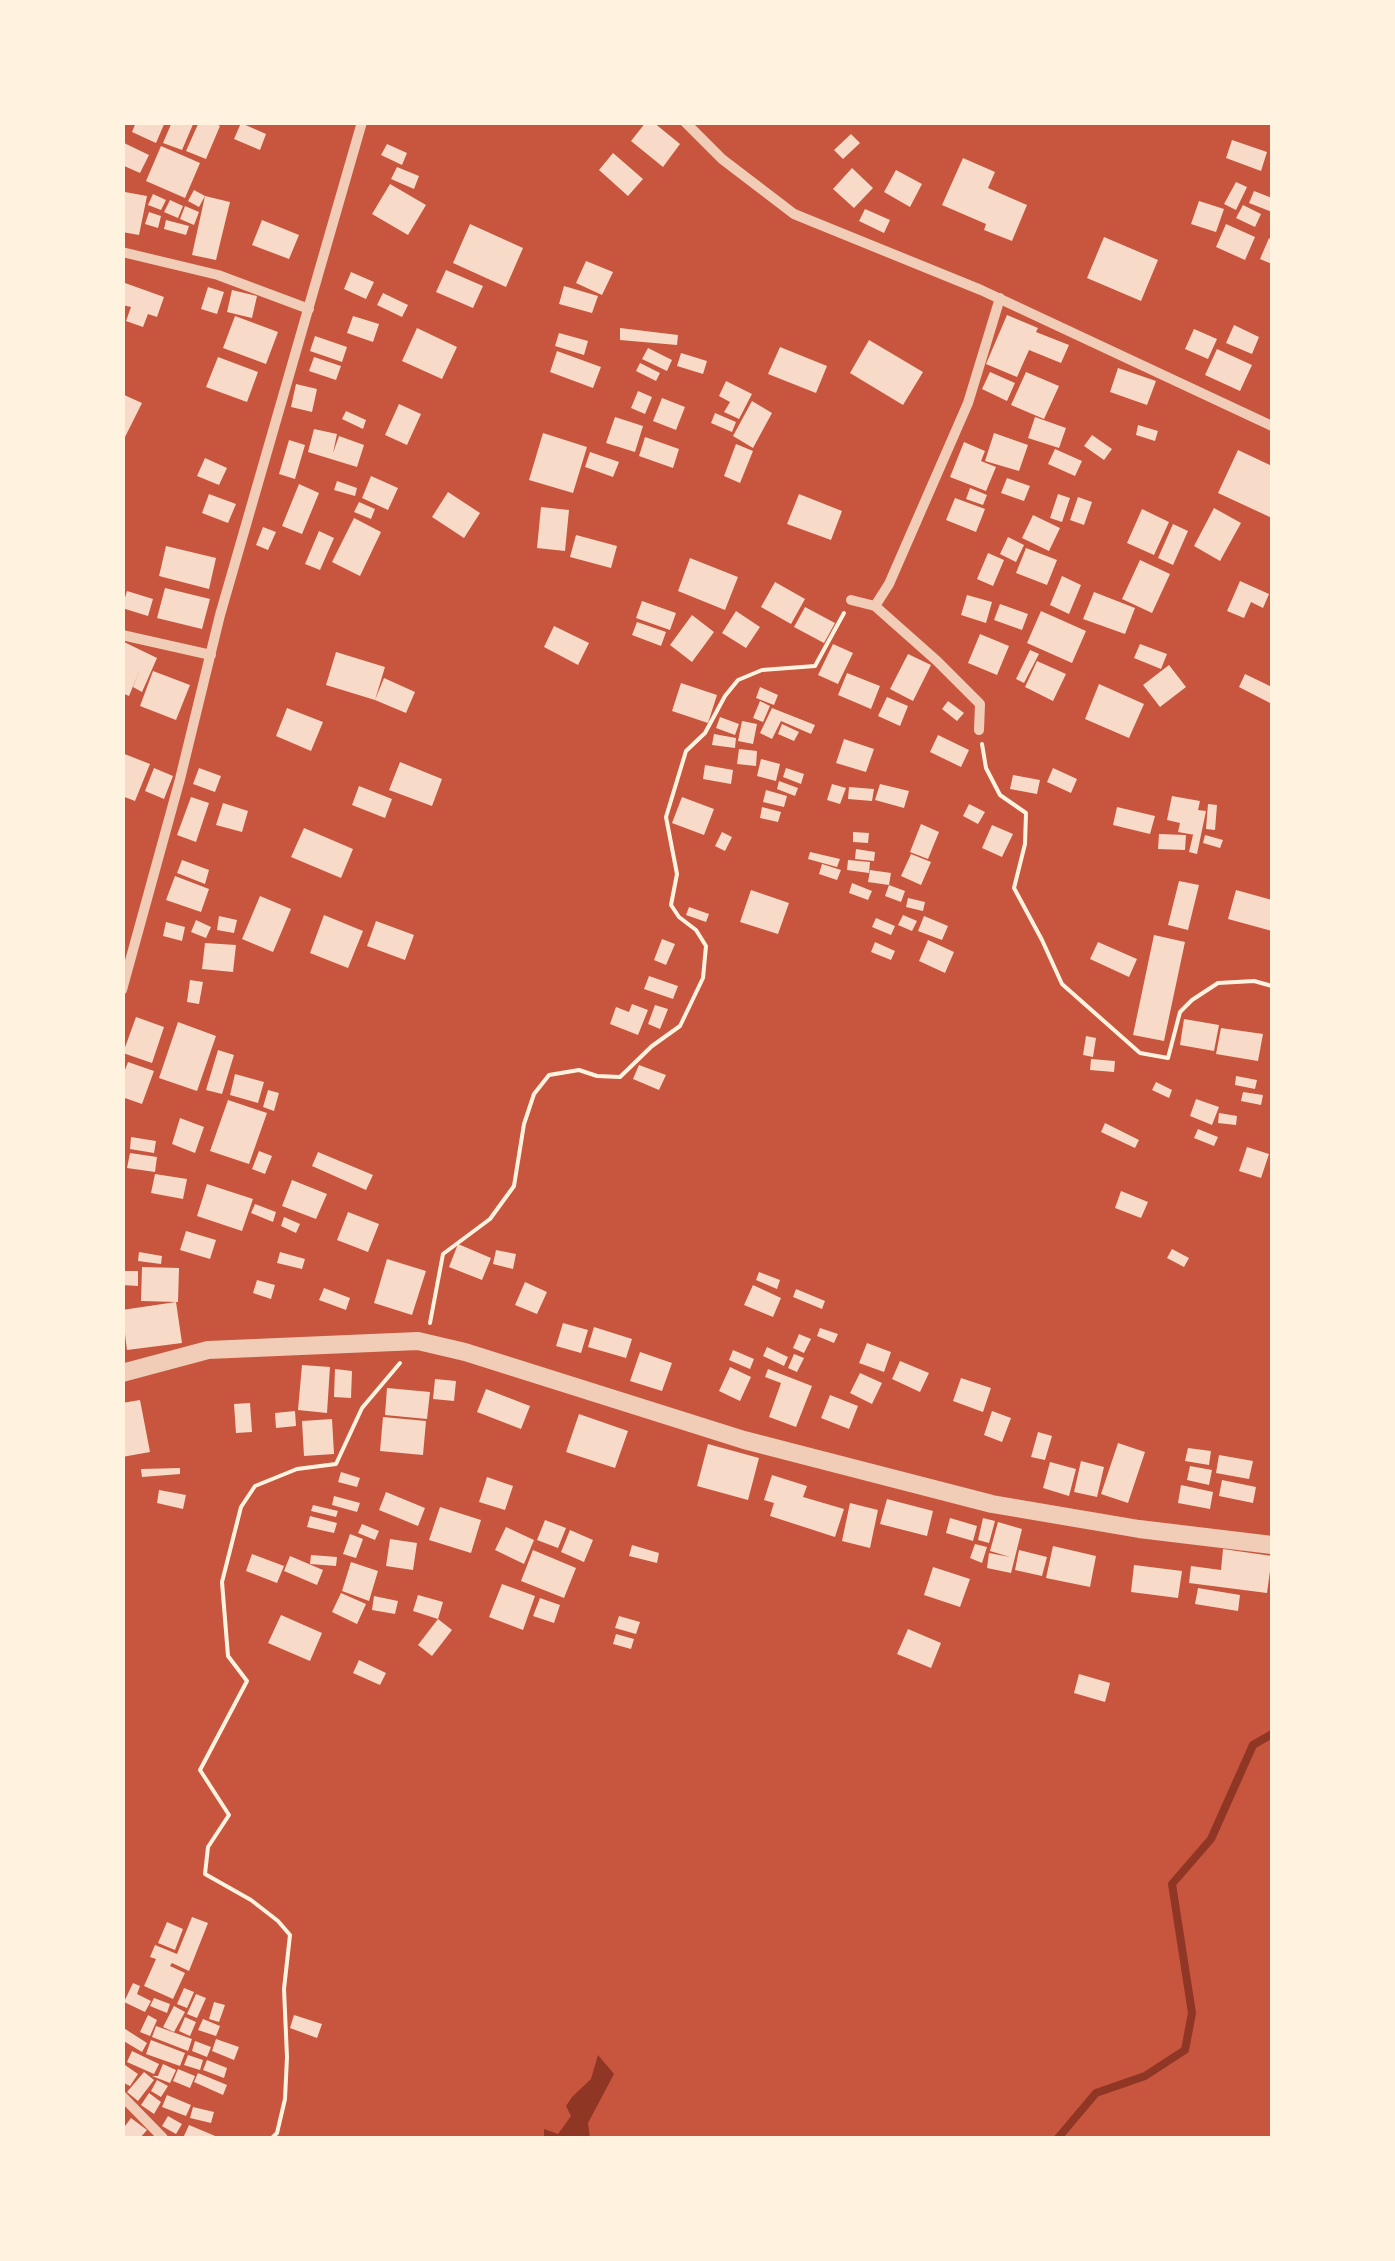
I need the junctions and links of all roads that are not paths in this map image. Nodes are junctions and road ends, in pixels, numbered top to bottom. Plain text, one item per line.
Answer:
1 (362, 122) edge
2 (685, 122) edge
3 (122, 252) edge
4 (1000, 298) junction
5 (309, 310) junction
6 (1272, 426) edge
7 (851, 600) road end
8 (875, 606) junction
9 (122, 635) edge
10 (211, 655) junction
11 (980, 730) road end
12 (122, 990) edge
13 (122, 1373) edge
14 (1272, 1545) edge
15 (122, 2096) edge
16 (163, 2138) edge

1 - 5 street
2 - 4 street
3 - 5 street
4 - 6 street
4 - 8 street
5 - 10 street
7 - 8 street
8 - 11 street
9 - 10 street
10 - 12 street
13 - 14 street
15 - 16 street

